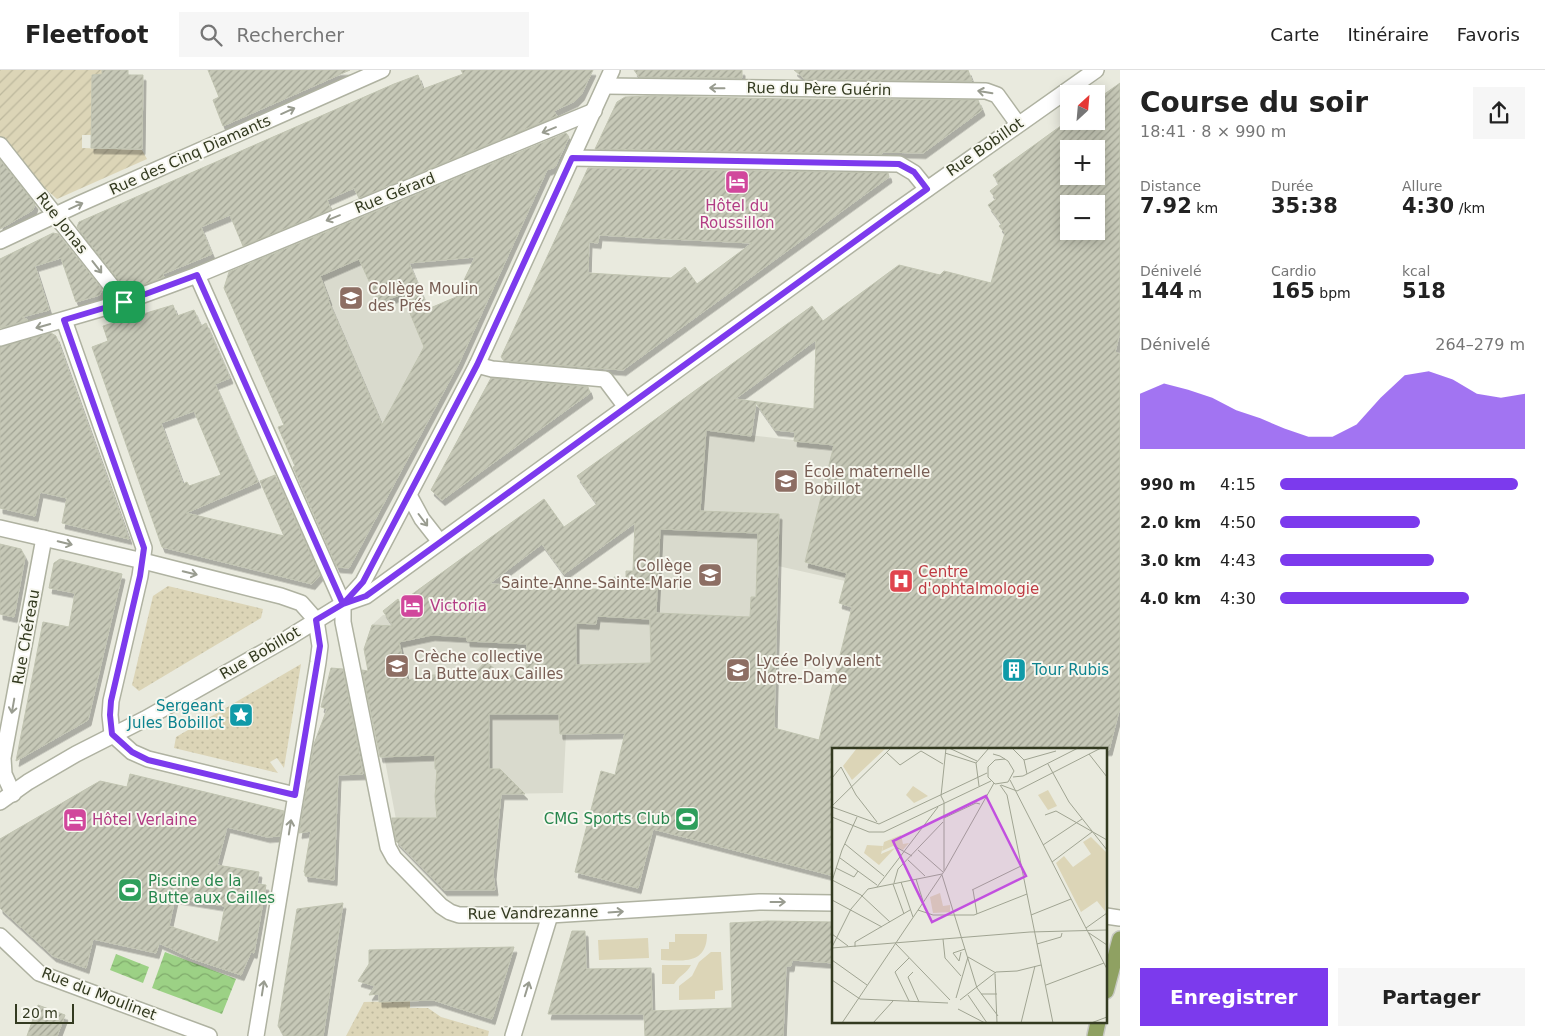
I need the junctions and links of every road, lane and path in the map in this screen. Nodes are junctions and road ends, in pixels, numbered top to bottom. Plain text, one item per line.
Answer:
1 (382, 70) edge
2 (612, 70) edge
3 (1096, 70) edge
4 (605, 86) junction
5 (594, 112) junction
6 (1018, 124) junction
7 (0, 145) edge
8 (572, 158) junction
9 (927, 189) junction
10 (56, 215) junction
11 (0, 241) edge
12 (197, 275) junction
13 (124, 302) junction
14 (64, 320) junction
15 (0, 338) edge
16 (477, 365) junction
17 (626, 407) junction
18 (410, 495) junction
19 (0, 528) edge
20 (44, 538) junction
21 (440, 542) junction
22 (143, 561) junction
23 (343, 604) junction
24 (316, 620) junction
25 (112, 734) junction
26 (295, 795) junction
27 (6, 798) edge
28 (832, 902) edge
29 (550, 915) junction
30 (0, 936) edge
31 (1120, 938) edge
32 (1108, 983) edge
33 (209, 1036) edge
34 (256, 1036) edge
35 (512, 1036) edge

10 -> 1 street, Rue des Cinq Diamants
2 - 4 street
3 - 6 street, Rue Bobillot
4 - 5 street
6 -> 4 street, Rue du Père Guérin
5 - 8 street
5 -> 12 street, Rue Gérard
6 - 9 street, Rue Bobillot
7 - 10 street, Rue Jonas
8 - 9 street
8 - 16 street
9 - 17 street, Rue Bobillot
10 - 11 street, Rue des Cinq Diamants
10 -> 13 street, Rue Jonas
12 - 13 street, Rue Gérard
12 - 23 street
13 - 14 street, Rue Gérard
14 -> 15 street, Rue Gérard
14 - 22 street
16 - 17 street
16 - 18 street
17 - 21 street, Rue Bobillot
18 -> 21 street
18 - 23 street
19 - 20 street
20 -> 22 street
20 -> 27 street, Rue Chéreau
21 - 23 street, Rue Bobillot
22 -> 24 street
22 - 25 street
23 - 24 street, Rue Bobillot
23 - 29 street, Rue Vandrezanne
24 - 25 street, Rue Bobillot
24 - 26 street
25 - 26 street
25 - 27 street, Rue Bobillot
34 -> 26 street
29 -> 28 street, Rue Vandrezanne
35 -> 29 street
30 - 33 street, Rue du Moulinet
31 - 32 main road

